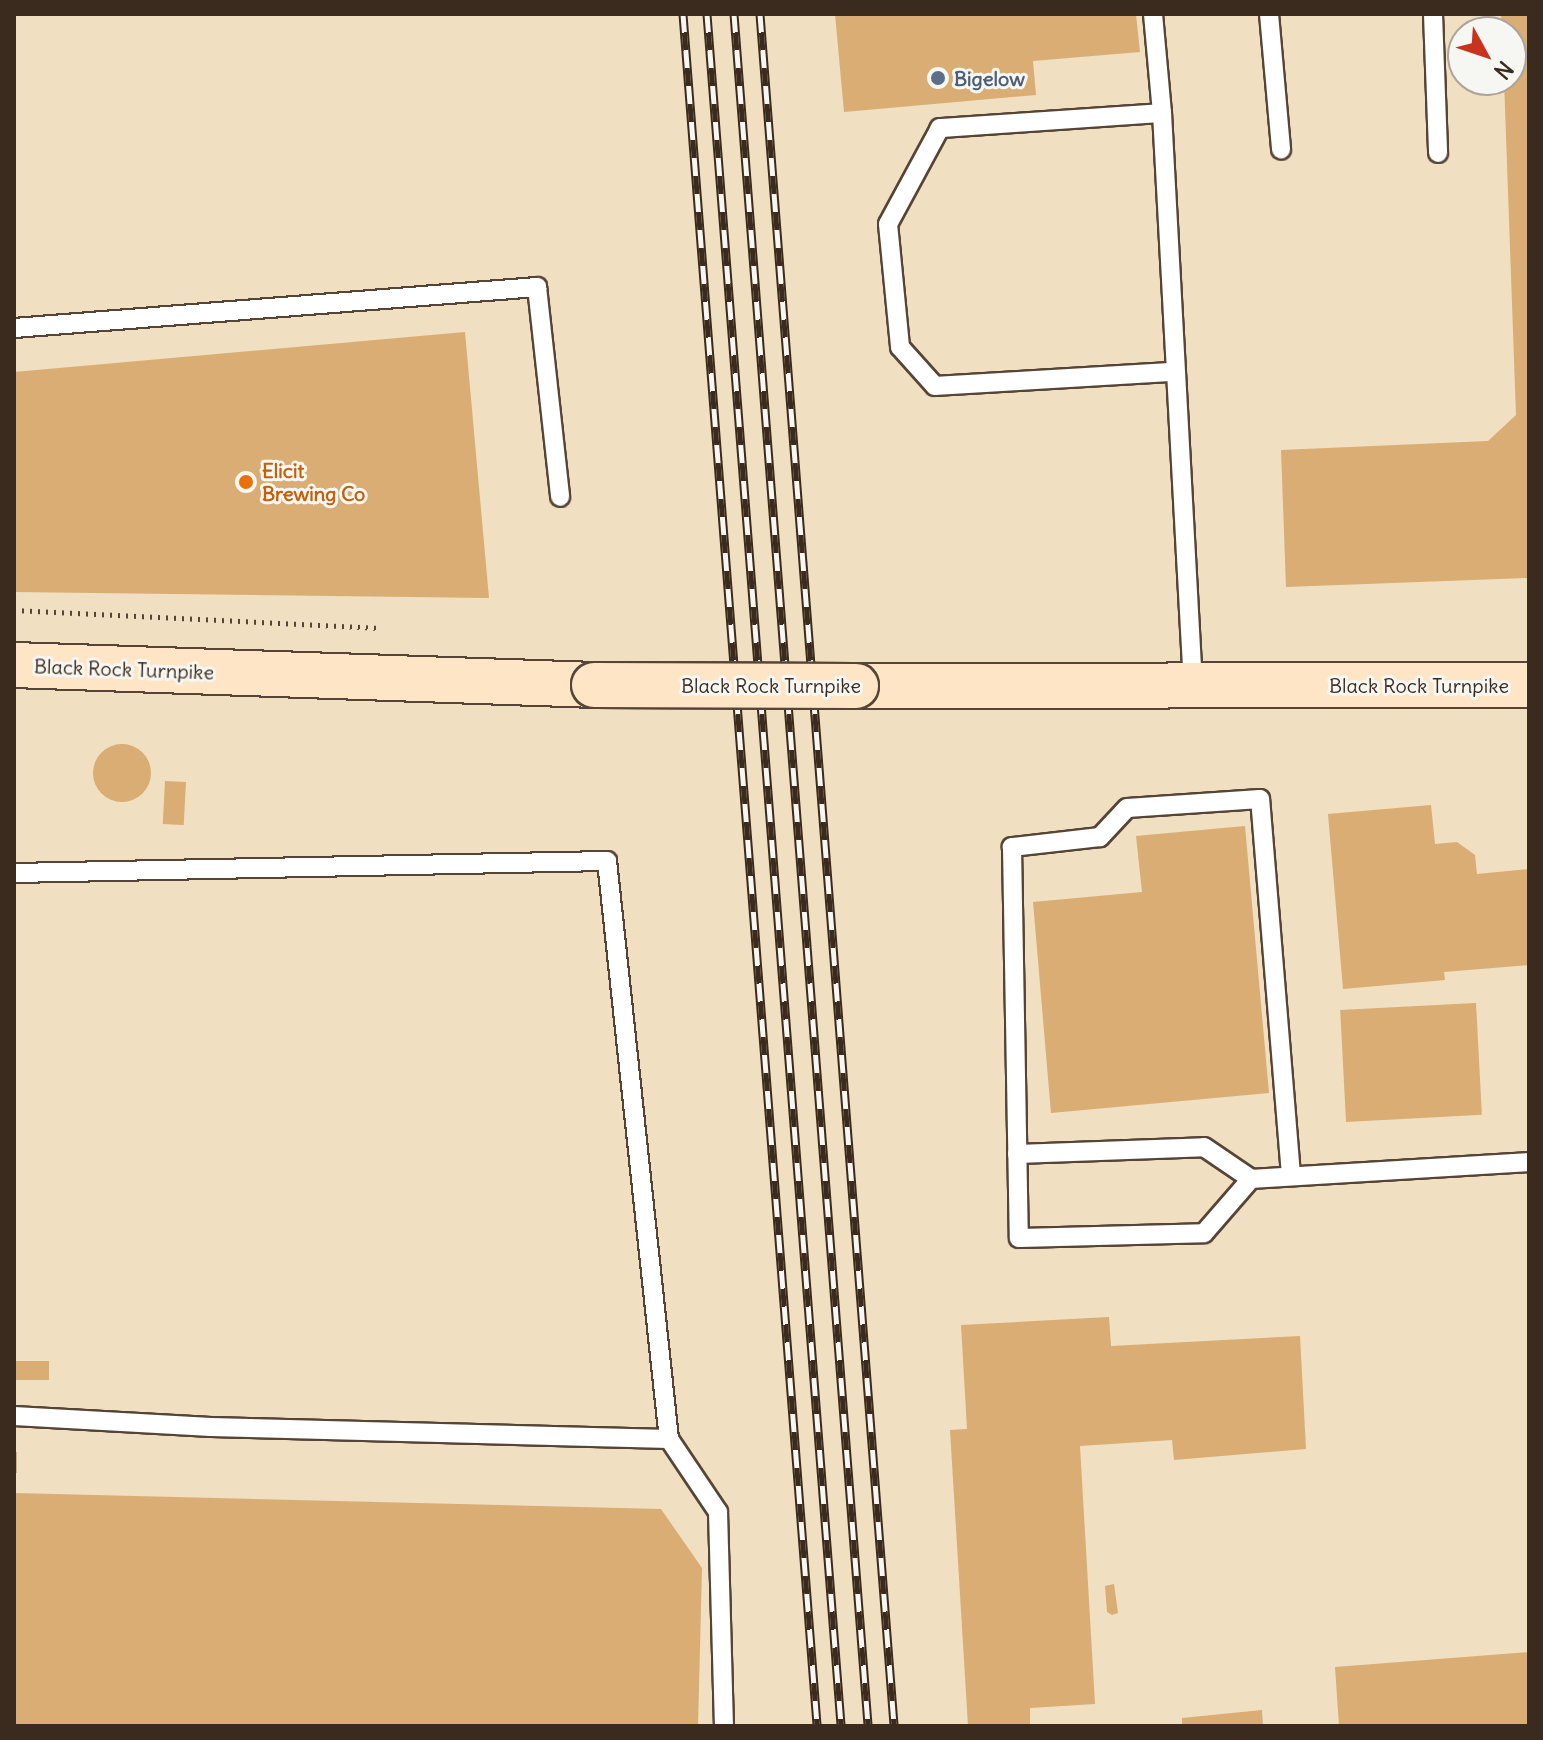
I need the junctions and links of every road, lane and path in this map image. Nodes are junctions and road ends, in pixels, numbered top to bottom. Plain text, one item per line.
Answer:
1 (1153, 14) edge
2 (1269, 14) edge
3 (1433, 14) edge
4 (1162, 113) junction
5 (1281, 149) dead end
6 (1438, 153) dead end
7 (14, 328) edge
8 (1174, 372) junction
9 (560, 497) dead end
10 (14, 610) edge
11 (389, 628) dead end
12 (14, 665) edge
13 (1193, 685) junction
14 (1529, 685) edge
15 (14, 873) edge
16 (1017, 1154) junction
17 (1529, 1162) edge
18 (1291, 1175) junction
19 (1251, 1179) junction
20 (14, 1416) edge
21 (669, 1439) junction
22 (724, 1726) edge

1 - 4 lane
2 - 5 lane
3 - 6 lane
4 - 8 lane
4 - 8 lane
7 - 9 lane
8 - 13 lane
10 - 11 path
12 - 13 main road, Black Rock Turnpike, bridge
13 - 14 main road, Black Rock Turnpike
15 - 21 lane
16 - 18 lane
16 - 19 lane
16 - 19 lane
17 - 18 lane
18 - 19 lane
20 - 21 lane
21 - 22 lane

